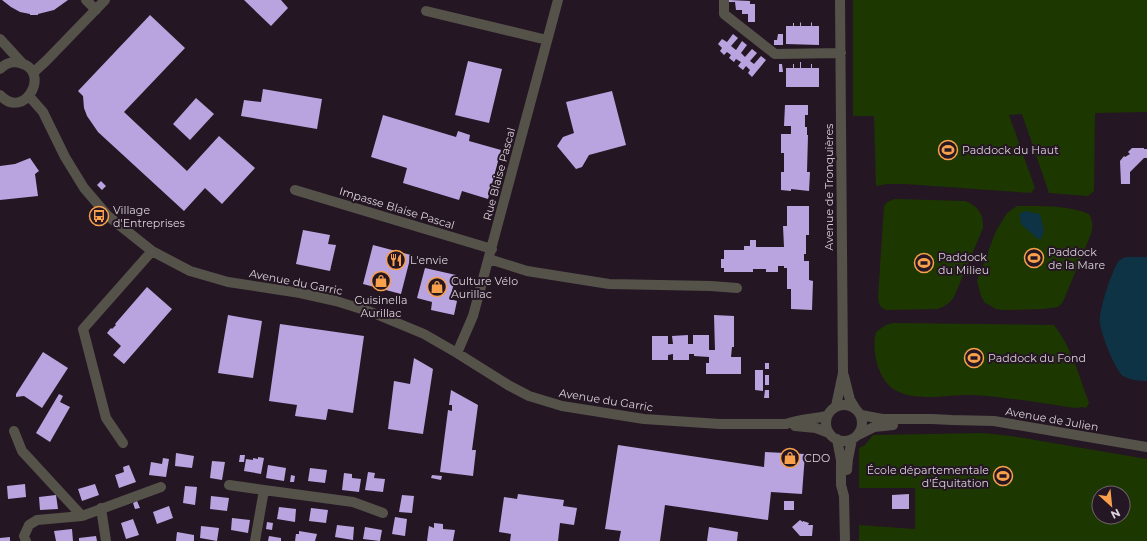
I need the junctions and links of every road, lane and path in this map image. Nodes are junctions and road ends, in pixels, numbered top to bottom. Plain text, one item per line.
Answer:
1 (86, 0) edge
2 (105, 0) edge
3 (558, 0) edge
4 (724, 0) edge
5 (840, 0) edge
6 (96, 10) junction
7 (426, 11) dead end
8 (0, 39) edge
9 (547, 40) junction
10 (840, 52) junction
11 (22, 63) junction
12 (0, 65) edge
13 (32, 73) junction
14 (29, 96) junction
15 (1, 99) edge
16 (295, 190) dead end
17 (492, 249) junction
18 (152, 250) junction
19 (489, 259) junction
20 (737, 288) dead end
21 (457, 353) junction
22 (843, 373) junction
23 (836, 406) junction
24 (858, 411) junction
25 (827, 416) junction
26 (952, 420) junction
27 (786, 424) junction
28 (14, 431) dead end
29 (833, 436) junction
30 (855, 437) junction
31 (123, 443) dead end
32 (1147, 447) edge
33 (229, 485) dead end
34 (161, 487) dead end
35 (264, 490) junction
36 (844, 496) junction
37 (101, 508) junction
38 (384, 513) dead end
39 (82, 516) junction
40 (26, 541) edge
41 (106, 541) edge
42 (255, 541) edge
43 (845, 541) edge

1 - 6 street
2 - 6 street
3 - 9 street, Rue Blaise Pascal
4 - 10 street
5 - 10 street, Avenue de Tronquières
6 - 13 street
7 - 9 street
8 - 11 street
9 - 17 street, Rue Blaise Pascal
10 - 22 street, Avenue de Tronquières
11 - 12 street
11 - 13 street
13 - 14 street
14 - 15 street
14 - 18 street, Avenue du Garric
16 - 17 street, Impasse Blaise Pascal
17 - 19 street, Rue Blaise Pascal
18 - 21 street, Avenue du Garric
18 - 31 street
19 - 20 street
19 - 21 street, Rue Blaise Pascal
21 - 27 street, Avenue du Garric
22 - 23 street, Avenue de Tronquières
22 - 24 street, Avenue de Tronquières
23 - 24 street
23 - 25 street
24 - 26 street, Avenue de Julien
24 - 30 street
25 - 27 street, Avenue du Garric
25 - 29 street
26 - 30 street, Avenue de Julien
26 - 32 street, Avenue de Julien
27 - 29 street, Avenue du Garric
28 - 39 street
29 - 30 street
29 - 36 street
30 - 36 street
33 - 35 street
34 - 37 street
35 - 38 street
35 - 42 street
36 - 43 street
37 - 39 street
37 - 41 street
39 - 40 street

